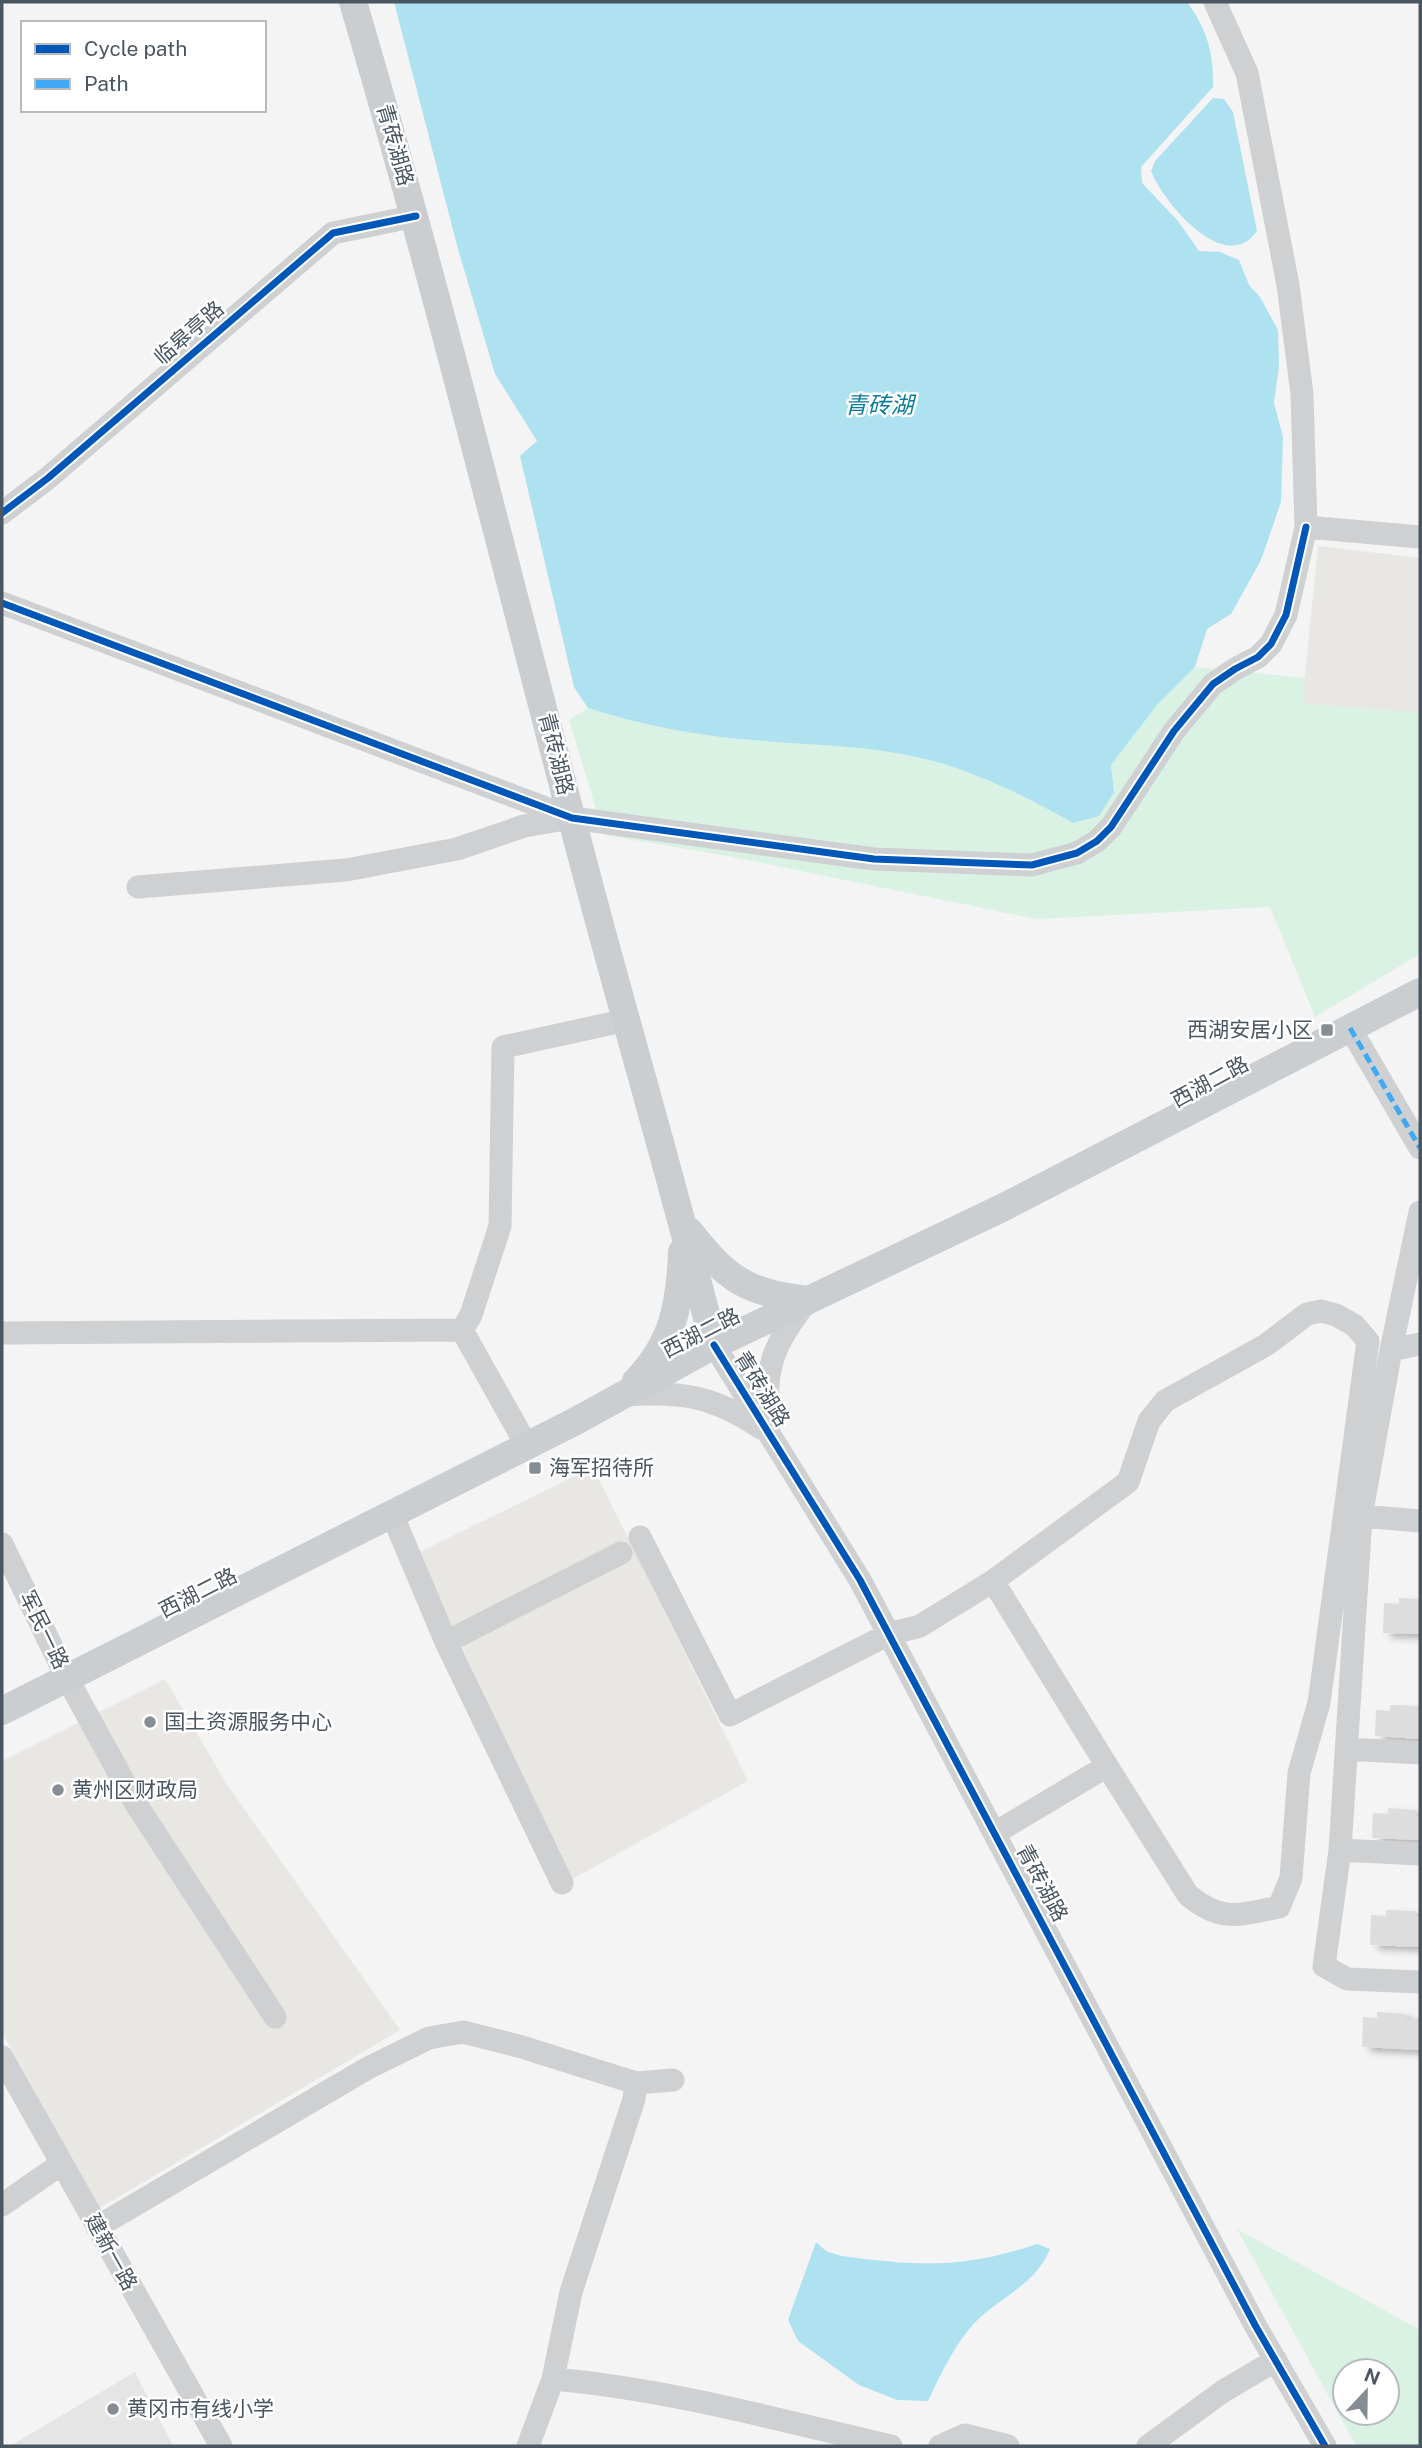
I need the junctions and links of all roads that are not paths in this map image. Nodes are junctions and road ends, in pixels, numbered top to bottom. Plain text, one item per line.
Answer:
1 (353, 2) edge
2 (1215, 2) edge
3 (416, 216) junction
4 (2, 513) edge
5 (1306, 527) junction
6 (1420, 537) edge
7 (2, 603) edge
8 (572, 817) junction
9 (138, 887) dead end
10 (1420, 992) edge
11 (627, 1020) junction
12 (1350, 1028) junction
13 (1420, 1148) edge
14 (1419, 1223) edge
15 (683, 1225) junction
16 (808, 1300) junction
17 (462, 1330) junction
18 (2, 1333) edge
19 (1420, 1344) edge
20 (714, 1345) junction
21 (1391, 1350) junction
22 (622, 1396) junction
23 (768, 1432) junction
24 (527, 1446) junction
25 (392, 1514) junction
26 (1361, 1516) junction
27 (1420, 1521) edge
28 (640, 1537) dead end
29 (2, 1544) edge
30 (621, 1553) dead end
31 (993, 1581) junction
32 (889, 1634) junction
33 (446, 1642) junction
34 (68, 1678) junction
35 (2, 1711) edge
36 (1347, 1749) junction
37 (1420, 1753) edge
38 (1107, 1766) junction
39 (995, 1833) junction
40 (1340, 1850) junction
41 (1420, 1854) edge
42 (562, 1883) dead end
43 (1420, 1982) edge
44 (275, 2017) dead end
45 (2, 2057) edge
46 (673, 2080) dead end
47 (636, 2083) junction
48 (61, 2164) junction
49 (2, 2205) edge
50 (97, 2227) junction
51 (1276, 2360) junction
52 (553, 2379) junction
53 (221, 2446) edge
54 (528, 2446) edge
55 (891, 2446) edge
56 (940, 2446) edge
57 (1008, 2446) edge
58 (1148, 2446) edge
59 (1325, 2446) edge

1 - 3 main road, 青砖湖路
2 - 5 street
3 - 4 street, 临皋亭路
3 - 8 main road, 青砖湖路
5 - 6 street
5 - 8 street
7 - 8 street
8 - 9 street
8 - 11 main road, 青砖湖路
10 - 12 main road, 西湖二路
11 - 15 main road, 青砖湖路
11 - 17 street
12 - 13 street
12 - 16 main road, 西湖二路
14 - 21 street
15 - 16 main road
15 - 20 main road, 青砖湖路
15 - 22 main road
16 - 20 main road, 西湖二路
16 - 23 street
17 - 18 street
17 - 24 street
19 - 21 street
20 - 22 main road, 西湖二路
20 - 23 street, 青砖湖路
21 - 26 street
22 - 23 street
22 - 24 main road, 西湖二路
23 - 32 street, 青砖湖路
24 - 25 main road, 西湖二路
25 - 33 street
25 - 34 main road, 西湖二路
26 - 27 street
26 - 36 street
28 - 32 street
29 - 34 street, 军民一路
30 - 33 street
31 - 32 street
31 - 38 street
31 - 38 street
32 - 39 street, 青砖湖路
33 - 42 street
34 - 35 main road, 西湖二路
34 - 44 street, 军民一路
36 - 37 street
36 - 40 street
38 - 39 street
39 - 51 street, 青砖湖路
40 - 41 street
40 - 43 street
45 - 48 street, 建新一路
46 - 47 street
47 - 50 street
47 - 52 street
48 - 49 street
48 - 50 street, 建新一路
50 - 53 street, 建新一路
51 - 58 street
51 - 59 street, 青砖湖路
52 - 54 street
52 - 55 street
56 - 57 street

